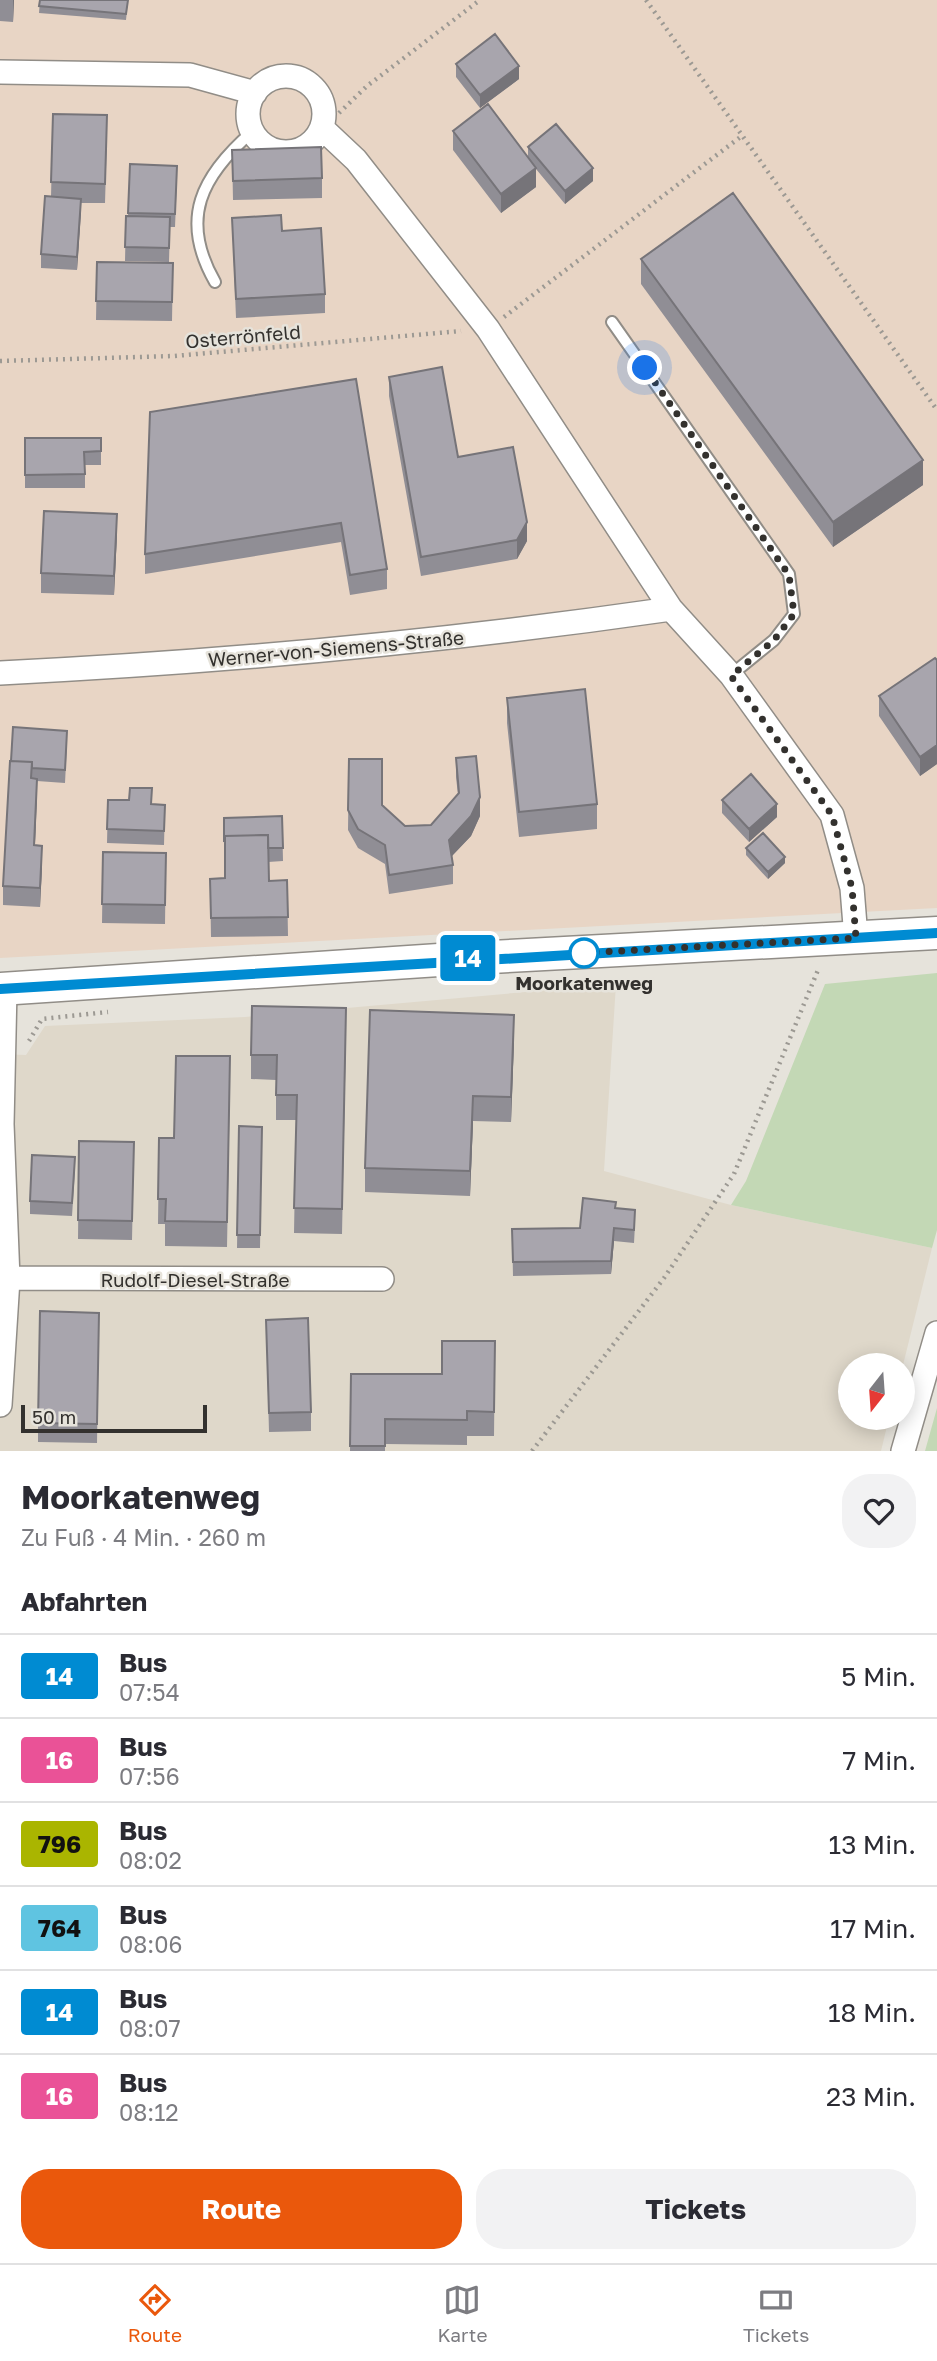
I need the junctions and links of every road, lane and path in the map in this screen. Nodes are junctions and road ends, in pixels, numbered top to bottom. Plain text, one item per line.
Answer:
1 (480, 0) edge
2 (646, 0) edge
3 (0, 72) edge
4 (255, 93) junction
5 (323, 129) junction
6 (253, 131) junction
7 (743, 135) junction
8 (215, 282) dead end
9 (612, 322) dead end
10 (488, 328) junction
11 (0, 362) edge
12 (937, 410) edge
13 (671, 609) junction
14 (0, 673) edge
15 (731, 676) junction
16 (937, 933) edge
17 (856, 938) junction
18 (832, 969) dead end
19 (806, 970) dead end
20 (818, 970) junction
21 (3, 989) edge
22 (109, 1012) dead end
23 (4, 1048) junction
24 (4, 1278) edge
25 (382, 1279) dead end
26 (937, 1333) edge
27 (2, 1340) edge
28 (0, 1405) edge
29 (532, 1451) edge
30 (903, 1451) edge

1 - 5 path
2 - 7 path
3 - 4 street
4 - 5 street
4 - 6 street
5 - 6 street
5 - 10 street
6 - 8 lane
7 - 10 path
7 - 12 path
9 - 15 lane
10 - 11 path, Osterrönfeld
10 - 13 street
13 - 14 street, Werner-von-Siemens-Straße
13 - 15 street
15 - 17 street
16 - 17 street
17 - 21 street
18 - 20 path
19 - 20 path
20 - 29 path
21 - 23 street
22 - 23 path
23 - 24 street
24 - 25 street, Rudolf-Diesel-Straße
24 - 27 street
26 - 30 street
27 - 28 street

